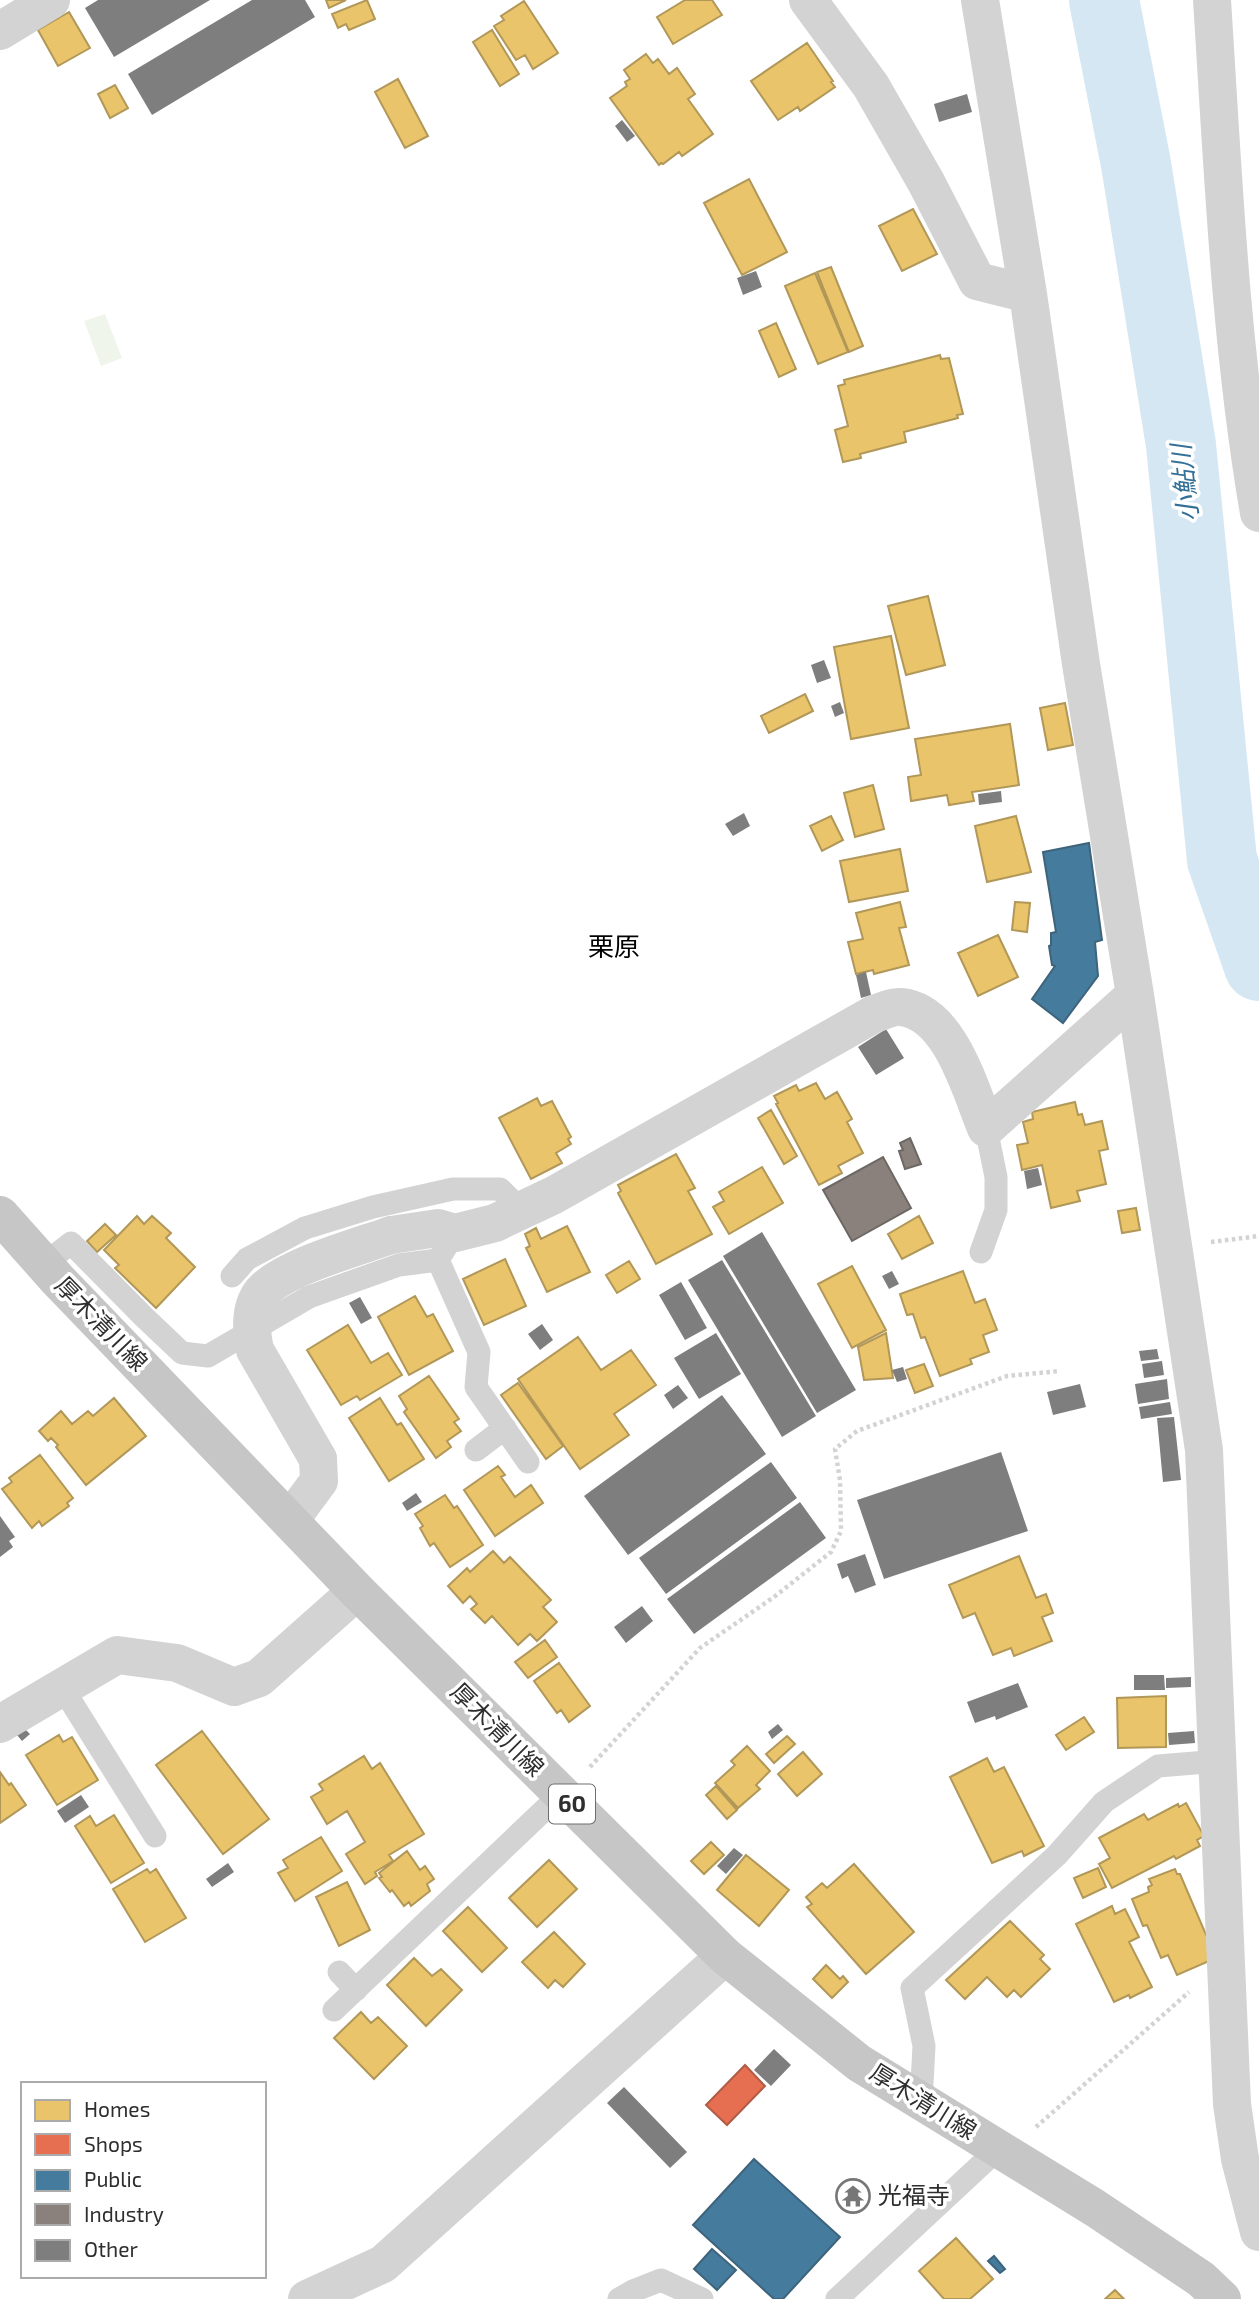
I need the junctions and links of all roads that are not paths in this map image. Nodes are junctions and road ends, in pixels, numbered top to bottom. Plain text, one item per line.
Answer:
1 (51, 0) edge
2 (808, 0) edge
3 (980, 0) edge
4 (1212, 0) edge
5 (0, 32) edge
6 (1028, 294) junction
7 (1259, 513) edge
8 (1135, 995) junction
9 (986, 1128) junction
10 (522, 1210) junction
11 (0, 1215) edge
12 (446, 1246) junction
13 (981, 1252) dead end
14 (44, 1264) junction
15 (233, 1276) dead end
16 (251, 1331) junction
17 (505, 1428) junction
18 (476, 1450) dead end
19 (528, 1462) dead end
20 (290, 1520) junction
21 (357, 1591) junction
22 (62, 1687) junction
23 (0, 1724) edge
24 (1219, 1761) junction
25 (562, 1795) junction
26 (155, 1836) dead end
27 (725, 1956) junction
28 (339, 1972) dead end
29 (356, 1990) junction
30 (334, 2010) dead end
31 (921, 2102) junction
32 (998, 2149) junction
33 (1259, 2232) edge
34 (307, 2299) edge
35 (619, 2299) edge
36 (702, 2299) edge
37 (837, 2299) edge
38 (1222, 2299) edge

1 - 5 street
2 - 6 street
3 - 6 street
4 - 7 street
6 - 8 street
8 - 9 street
8 - 24 street
9 - 10 street
9 - 13 lane
10 - 12 street
10 - 15 lane
11 - 14 main road, 厚木清川線 / 60
12 - 16 lane
12 - 16 street, bridge
12 - 17 lane
14 - 16 lane
14 - 20 main road, 厚木清川線 / 60
16 - 20 street, bridge
17 - 18 lane
17 - 19 lane
20 - 21 main road, 厚木清川線 / 60
21 - 22 street
21 - 25 main road, 厚木清川線 / 60
22 - 23 street
22 - 26 lane
24 - 31 lane
24 - 33 street
25 - 27 main road, 厚木清川線 / 60
25 - 29 lane
27 - 31 main road, 厚木清川線 / 60
27 - 34 street
28 - 29 lane
29 - 30 lane
31 - 32 main road, 厚木清川線 / 60
32 - 37 lane
32 - 38 main road, 厚木清川線 / 60
35 - 36 lane

